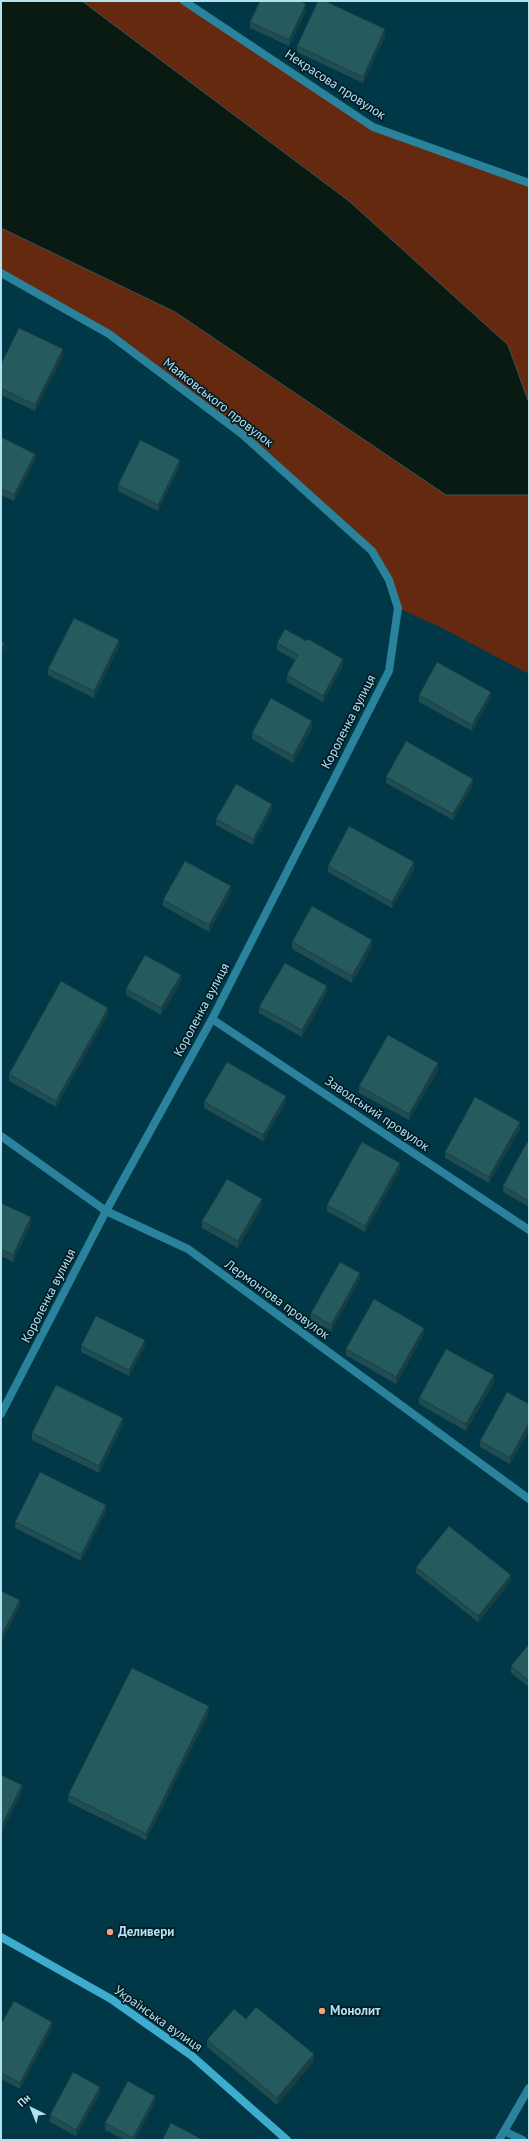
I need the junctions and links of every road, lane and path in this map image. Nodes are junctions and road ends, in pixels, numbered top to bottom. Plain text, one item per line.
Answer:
1 (184, 1) edge
2 (529, 183) edge
3 (1, 273) edge
4 (398, 608) joint
5 (212, 1019) junction
6 (1, 1136) edge
7 (106, 1211) junction
8 (529, 1230) edge
9 (1, 1414) edge
10 (529, 1499) edge
11 (1, 1937) edge
12 (529, 2088) edge
13 (504, 2131) junction
14 (287, 2140) edge
15 (499, 2140) edge
16 (523, 2140) edge

1 - 2 street, Некрасова провулок
3 - 4 street, Маяковського провулок
4 - 5 street, Короленка вулиця
5 - 7 street, Короленка вулиця
5 - 8 street, Заводський провулок
6 - 7 street, Лермонтова провулок
7 - 9 street, Короленка вулиця
7 - 10 street, Лермонтова провулок
11 - 14 street, Українська вулиця
12 - 13 street
13 - 15 street
13 - 16 street

